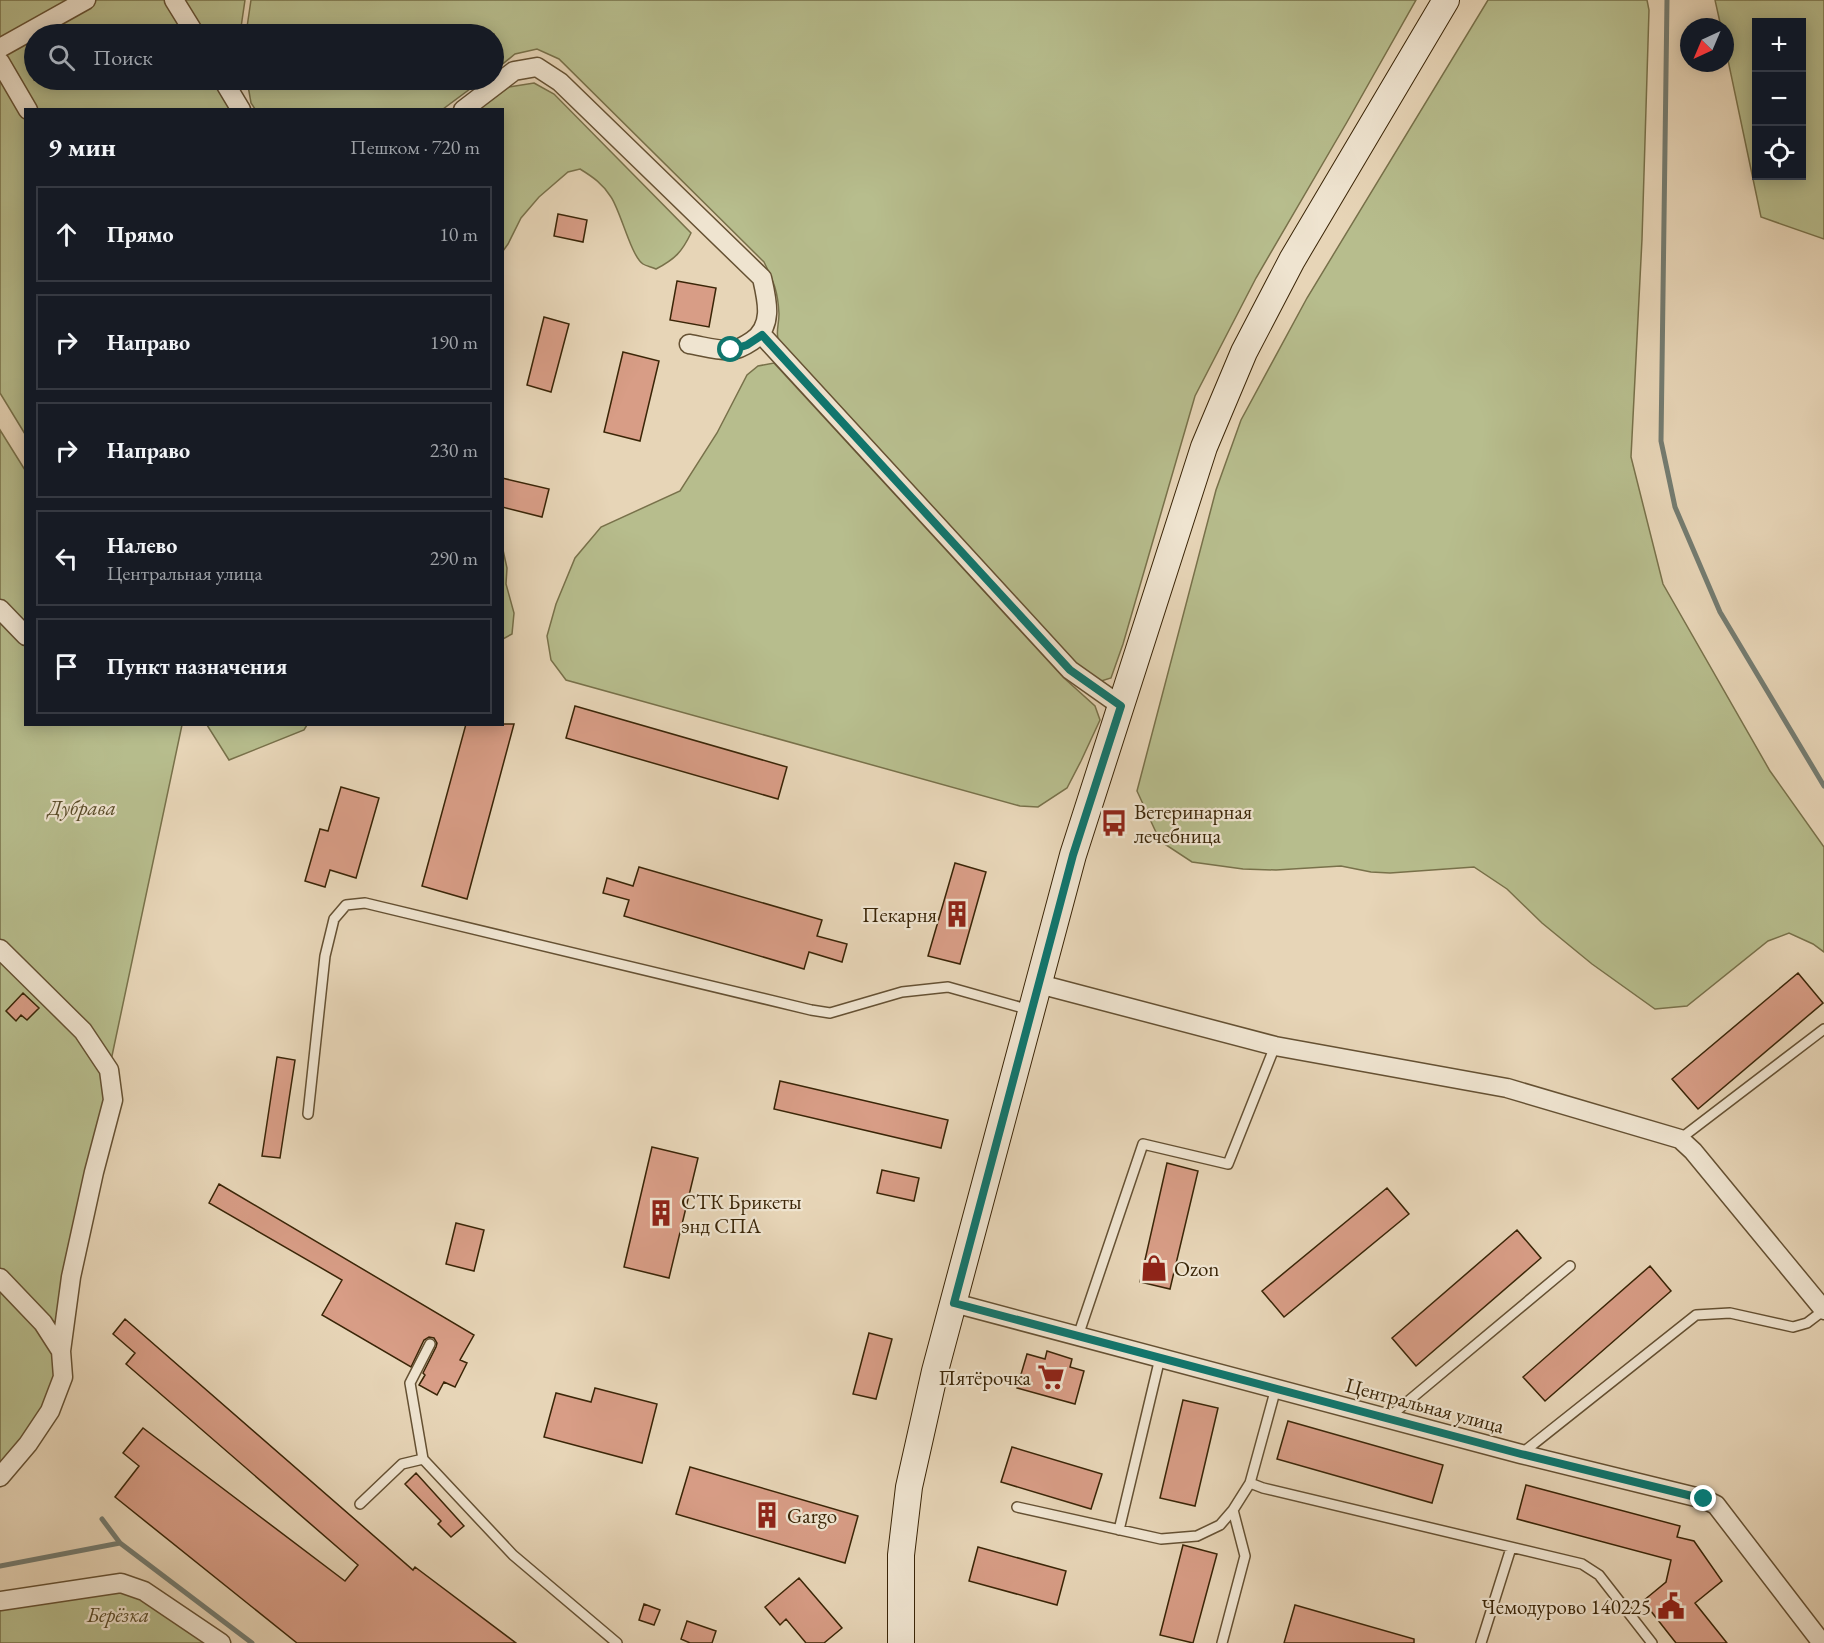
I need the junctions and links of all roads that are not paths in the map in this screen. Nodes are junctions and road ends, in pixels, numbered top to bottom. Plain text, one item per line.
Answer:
1 (86, 0) edge
2 (174, 0) edge
3 (1446, 0) edge
4 (43, 24) edge
5 (189, 24) edge
6 (24, 35) edge
7 (0, 48) edge
8 (0, 62) edge
9 (504, 79) edge
10 (229, 90) edge
11 (489, 90) edge
12 (27, 108) edge
13 (240, 108) edge
14 (466, 108) edge
15 (762, 335) junction
16 (689, 344) dead end
17 (0, 609) edge
18 (24, 634) edge
19 (1121, 706) junction
20 (0, 949) edge
21 (1039, 984) junction
22 (1032, 1011) junction
23 (1824, 1029) edge
24 (1275, 1046) junction
25 (308, 1114) dead end
26 (1680, 1139) junction
27 (1570, 1266) dead end
28 (0, 1278) edge
29 (954, 1303) junction
30 (1824, 1310) edge
31 (1078, 1336) junction
32 (430, 1344) dead end
33 (61, 1351) junction
34 (1160, 1358) junction
35 (1276, 1388) junction
36 (1388, 1418) junction
37 (1521, 1454) junction
38 (423, 1459) junction
39 (0, 1477) edge
40 (1250, 1483) junction
41 (360, 1504) dead end
42 (1017, 1507) dead end
43 (1233, 1510) junction
44 (1119, 1530) junction
45 (1511, 1548) junction
46 (0, 1601) edge
47 (221, 1643) edge
48 (617, 1643) edge
49 (902, 1643) edge
50 (1222, 1643) edge
51 (1480, 1643) edge
52 (1652, 1643) edge
53 (1822, 1643) edge

1 - 4 street
2 - 5 street
3 - 19 street
6 - 7 street
8 - 12 street
9 - 15 street
10 - 13 street
11 - 14 street
15 - 16 street
15 - 19 street
17 - 18 street
19 - 21 street
20 - 33 street
21 - 22 street
21 - 24 street
22 - 25 lane
22 - 29 street
23 - 26 lane
24 - 26 street
24 - 31 lane
26 - 30 street
27 - 36 lane
28 - 33 street
29 - 31 street, Центральная улица
29 - 49 street
30 - 37 lane
31 - 34 street, Центральная улица
32 - 38 lane
33 - 39 street
34 - 35 street, Центральная улица
34 - 44 lane
35 - 36 street, Центральная улица
35 - 40 lane
36 - 37 street, Центральная улица
37 - 53 street, Центральная улица
38 - 41 lane
38 - 48 lane
40 - 43 lane
40 - 45 lane
42 - 44 lane
43 - 44 lane
43 - 50 lane
45 - 51 lane
45 - 52 lane
46 - 47 street

